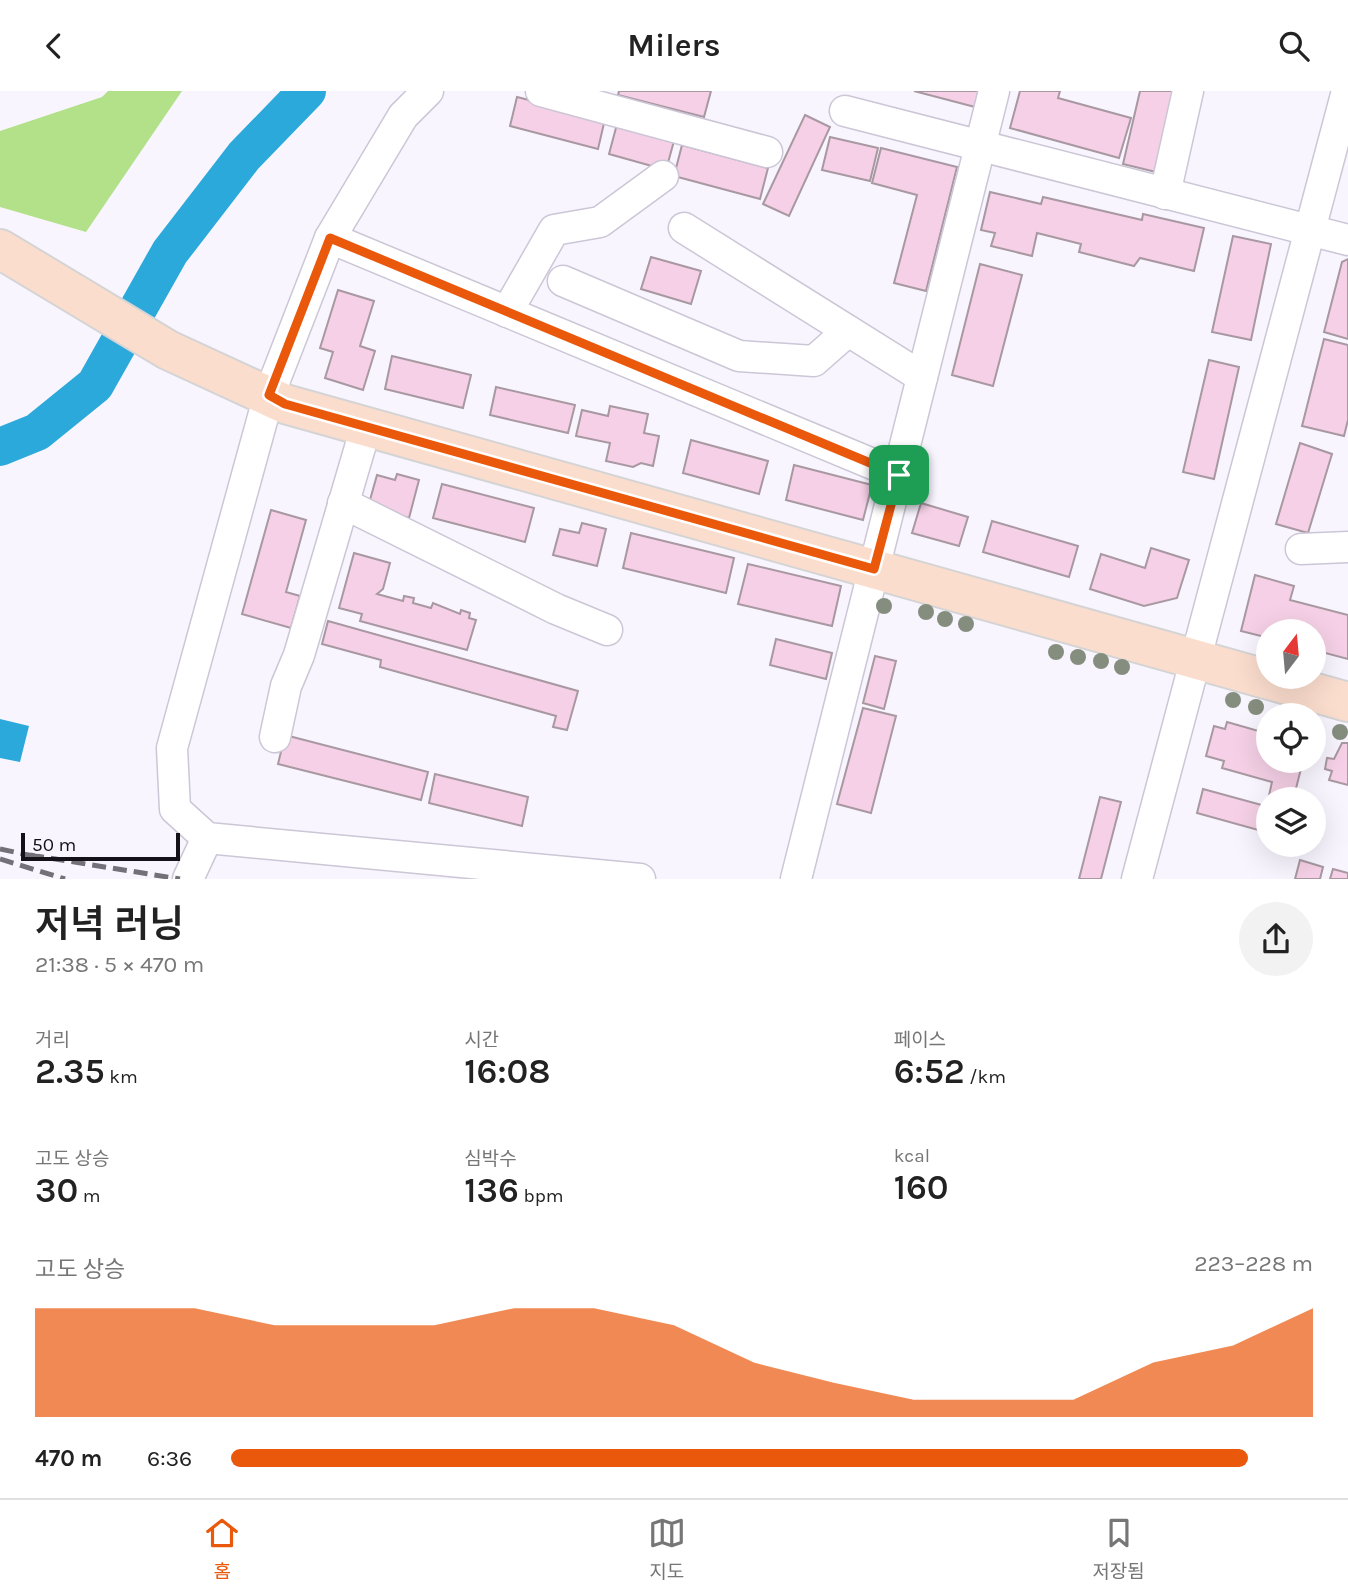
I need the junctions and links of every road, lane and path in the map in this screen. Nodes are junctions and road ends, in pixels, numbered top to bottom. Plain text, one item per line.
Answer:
1 (428, 91) edge
2 (541, 91) edge
3 (994, 91) edge
4 (1188, 91) edge
5 (1347, 91) edge
6 (845, 111) dead end
7 (980, 147) junction
8 (767, 152) dead end
9 (663, 176) dead end
10 (1165, 194) junction
11 (684, 228) dead end
12 (1309, 231) junction
13 (330, 238) junction
14 (1348, 240) edge
15 (0, 249) edge
16 (563, 281) dead end
17 (507, 312) junction
18 (848, 331) junction
19 (922, 377) junction
20 (269, 395) junction
21 (366, 427) junction
22 (899, 475) junction
23 (343, 503) junction
24 (1348, 547) edge
25 (1301, 549) dead end
26 (874, 569) junction
27 (607, 630) dead end
28 (1196, 659) junction
29 (1348, 702) edge
30 (275, 737) dead end
31 (207, 838) junction
32 (188, 879) edge
33 (640, 879) edge
34 (796, 879) edge
35 (1137, 879) edge

1 - 13 street
2 - 8 street
3 - 7 street
4 - 10 street
5 - 12 street
6 - 7 street
7 - 10 street
7 - 19 street
9 - 17 street
10 - 12 street
11 - 18 street
12 - 14 street
12 - 28 street
13 - 17 street
13 - 20 street
15 - 20 main road
16 - 18 street
17 - 22 street
18 - 19 street
19 - 22 street
20 - 21 main road
20 - 31 street
21 - 23 street
21 - 26 main road
22 - 26 street
23 - 27 street
23 - 30 street
24 - 25 street
26 - 28 main road
26 - 34 street
28 - 29 main road
28 - 35 street
31 - 32 street
31 - 33 street

